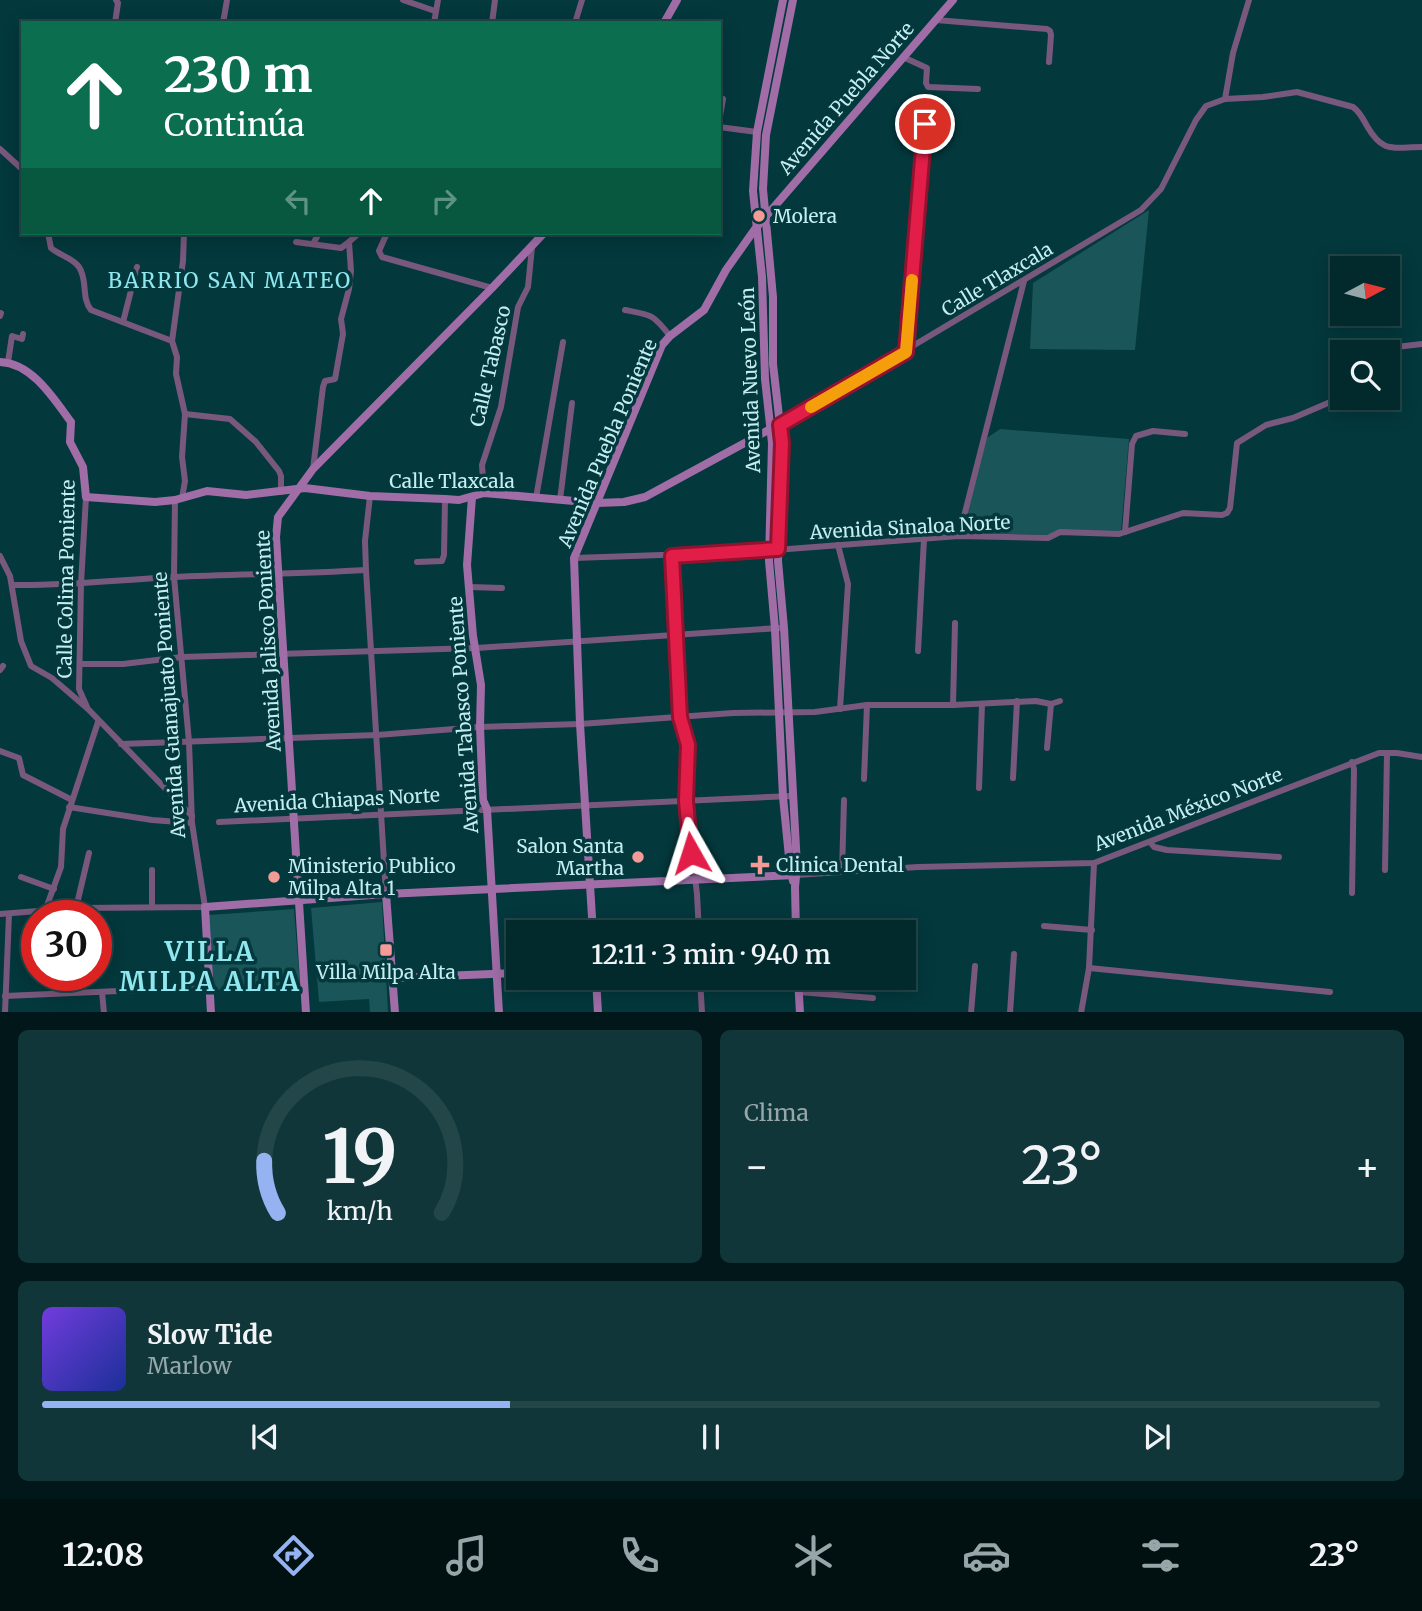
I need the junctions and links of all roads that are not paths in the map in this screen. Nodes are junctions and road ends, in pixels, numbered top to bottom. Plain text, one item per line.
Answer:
1 (116, 0) edge
2 (227, 0) edge
3 (403, 0) edge
4 (438, 0) edge
5 (495, 0) edge
6 (582, 0) edge
7 (677, 0) edge
8 (783, 0) edge
9 (793, 0) edge
10 (953, 0) edge
11 (1249, 0) edge
12 (435, 11) junction
13 (936, 20) junction
14 (115, 21) edge
15 (223, 21) edge
16 (434, 21) edge
17 (492, 21) edge
18 (576, 21) edge
19 (665, 21) edge
20 (903, 57) junction
21 (1049, 62) dead end
22 (978, 89) dead end
23 (1225, 99) junction
24 (925, 124) dead end
25 (721, 127) edge
26 (757, 132) junction
27 (1422, 147) edge
28 (0, 149) edge
29 (21, 168) edge
30 (765, 218) junction
31 (755, 229) junction
32 (48, 235) edge
33 (184, 235) edge
34 (318, 235) edge
35 (357, 235) edge
36 (385, 235) edge
37 (542, 235) edge
38 (296, 242) dead end
39 (349, 242) junction
40 (313, 244) junction
41 (532, 247) junction
42 (137, 267) dead end
43 (1024, 281) junction
44 (492, 288) junction
45 (625, 310) dead end
46 (123, 322) junction
47 (23, 334) dead end
48 (670, 336) junction
49 (172, 341) junction
50 (563, 342) dead end
51 (1422, 344) edge
52 (1400, 347) edge
53 (906, 352) junction
54 (4, 362) edge
55 (1330, 402) edge
56 (572, 403) dead end
57 (185, 414) junction
58 (776, 426) junction
59 (1185, 435) dead end
60 (313, 469) junction
61 (297, 489) junction
62 (281, 492) junction
63 (484, 493) junction
64 (370, 496) junction
65 (86, 497) junction
66 (472, 497) junction
67 (536, 498) junction
68 (178, 499) junction
69 (445, 499) junction
70 (560, 500) junction
71 (597, 503) junction
72 (1122, 533) junction
73 (959, 536) junction
74 (924, 538) junction
75 (838, 545) junction
76 (773, 550) junction
77 (672, 556) junction
78 (574, 558) junction
79 (1, 560) edge
80 (417, 562) dead end
81 (366, 570) junction
82 (279, 575) junction
83 (174, 577) junction
84 (81, 584) junction
85 (13, 585) junction
86 (470, 587) junction
87 (502, 587) dead end
88 (955, 623) dead end
89 (780, 628) junction
90 (676, 636) junction
91 (576, 642) junction
92 (476, 648) junction
93 (918, 651) dead end
94 (373, 652) junction
95 (284, 654) junction
96 (181, 657) junction
97 (80, 664) junction
98 (1017, 701) junction
99 (1060, 701) dead end
100 (982, 704) junction
101 (1051, 704) junction
102 (867, 705) junction
103 (953, 705) junction
104 (88, 709) junction
105 (841, 709) junction
106 (783, 713) junction
107 (680, 717) junction
108 (98, 722) junction
109 (580, 724) junction
110 (480, 727) junction
111 (377, 735) junction
112 (288, 737) junction
113 (189, 743) junction
114 (121, 744) junction
115 (1047, 748) dead end
116 (0, 751) edge
117 (1387, 753) junction
118 (1422, 757) edge
119 (1352, 762) junction
120 (1013, 778) dead end
121 (863, 779) dead end
122 (979, 788) dead end
123 (787, 797) junction
124 (844, 800) dead end
125 (686, 801) junction
126 (70, 804) junction
127 (585, 804) junction
128 (487, 809) junction
129 (383, 814) junction
130 (295, 818) junction
131 (192, 819) junction
132 (219, 822) dead end
133 (1150, 842) junction
134 (89, 853) dead end
135 (1279, 857) dead end
136 (1094, 863) junction
137 (152, 870) dead end
138 (1385, 870) dead end
139 (842, 872) junction
140 (794, 876) junction
141 (21, 877) dead end
142 (694, 880) junction
143 (590, 884) junction
144 (54, 888) junction
145 (491, 889) junction
146 (1353, 892) dead end
147 (386, 894) junction
148 (50, 900) edge
149 (78, 900) edge
150 (298, 901) junction
151 (152, 906) junction
152 (112, 907) edge
153 (205, 907) junction
154 (21, 913) edge
155 (0, 914) edge
156 (9, 914) junction
157 (592, 920) edge
158 (699, 920) edge
159 (796, 920) edge
160 (1044, 926) dead end
161 (1091, 930) junction
162 (1014, 954) dead end
163 (975, 966) dead end
164 (1089, 968) junction
165 (497, 974) junction
166 (506, 974) edge
167 (393, 978) junction
168 (209, 986) junction
169 (597, 990) edge
170 (701, 990) edge
171 (102, 992) junction
172 (799, 992) joint
173 (1330, 992) dead end
174 (5, 996) junction
175 (873, 998) dead end
176 (5, 1012) edge
177 (104, 1012) edge
178 (211, 1012) edge
179 (306, 1012) edge
180 (395, 1012) edge
181 (499, 1012) edge
182 (598, 1012) edge
183 (702, 1012) edge
184 (800, 1012) edge
185 (971, 1012) edge
186 (1010, 1012) edge
187 (1081, 1012) edge

1 - 14 street
2 - 15 street
3 - 12 street
4 - 12 street
5 - 17 street
6 - 18 street
7 - 19 street
8 - 26 street, Avenida Nuevo León
9 - 30 street, Avenida Nuevo León
10 - 13 street, Avenida Puebla Norte
11 - 23 street
12 - 16 street
13 - 20 street, Avenida Puebla Norte
13 - 21 street
20 - 22 street
20 - 30 street, Avenida Puebla Norte
23 - 27 street
23 - 43 street, Calle Tlaxcala
24 - 53 street
25 - 26 street
26 - 31 street, Avenida Nuevo León
28 - 29 street
30 - 31 street, Avenida Puebla Poniente
30 - 58 street, Avenida Nuevo León
31 - 48 street, Avenida Puebla Poniente
31 - 58 street, Avenida Nuevo León
32 - 46 street
33 - 49 street, Avenida Guanajuato Poniente
34 - 40 street
35 - 39 street
36 - 44 street
37 - 41 street, Avenida Jalisco Poniente
38 - 40 street
39 - 40 street
39 - 60 street
41 - 44 street, Avenida Jalisco Poniente
41 - 63 street, Calle Tabasco
42 - 46 street
43 - 53 street, Calle Tlaxcala
43 - 73 street
44 - 60 street, Avenida Jalisco Poniente
45 - 48 street
46 - 49 street
47 - 54 street
48 - 71 street, Avenida Puebla Poniente
49 - 57 street, Avenida Guanajuato Poniente
50 - 67 street
51 - 52 street
53 - 58 street, Calle Tlaxcala
54 - 65 street, Calle Colima Poniente
55 - 72 street
56 - 70 street
57 - 62 street
57 - 68 street, Avenida Guanajuato Poniente
58 - 71 street, Calle Tlaxcala
58 - 76 street, Avenida Nuevo León
59 - 72 street
60 - 61 street, Avenida Jalisco Poniente
61 - 62 street, Calle Tlaxcala
61 - 64 street, Calle Tlaxcala
61 - 82 street, Avenida Jalisco Poniente
62 - 68 street, Calle Tlaxcala
63 - 66 street, Calle Tlaxcala
63 - 67 street, Calle Tlaxcala
64 - 69 street, Calle Tlaxcala
64 - 81 street
65 - 68 street, Calle Tlaxcala
65 - 84 street, Calle Colima Poniente
66 - 69 street, Calle Tlaxcala
66 - 86 street, Avenida Tabasco Poniente
67 - 70 street, Calle Tlaxcala
68 - 83 street, Avenida Guanajuato Poniente
69 - 80 street
70 - 71 street, Calle Tlaxcala
71 - 78 street, Avenida Puebla Poniente
72 - 73 street, Avenida Sinaloa Norte
73 - 74 street, Avenida Sinaloa Norte
74 - 75 street, Avenida Sinaloa Norte
74 - 93 street
75 - 76 street, Avenida Sinaloa Norte
75 - 105 street
76 - 77 street, Avenida Sinaloa Norte
76 - 89 street, Avenida Nuevo León
77 - 78 street, Avenida Sinaloa Norte
77 - 90 street
78 - 91 street, Avenida Puebla Poniente
79 - 85 street
81 - 82 street
81 - 94 street
82 - 83 street
82 - 95 street, Avenida Jalisco Poniente
83 - 84 street
83 - 96 street, Avenida Guanajuato Poniente
84 - 85 street
84 - 97 street, Calle Colima Poniente
85 - 104 street
86 - 87 street
86 - 92 street, Avenida Tabasco Poniente
88 - 103 street
89 - 90 street
89 - 106 street, Avenida Nuevo León
90 - 91 street
90 - 107 street
91 - 92 street
91 - 109 street, Avenida Puebla Poniente
92 - 94 street
92 - 110 street, Avenida Tabasco Poniente
94 - 95 street
94 - 111 street
95 - 96 street
95 - 112 street, Avenida Jalisco Poniente
96 - 97 street
96 - 113 street, Avenida Guanajuato Poniente
97 - 104 street, Calle Colima Poniente
98 - 100 street
98 - 101 street
98 - 120 street
99 - 101 street
100 - 103 street
100 - 122 street
101 - 115 street
102 - 103 street
102 - 105 street
102 - 121 street
104 - 108 street
105 - 106 street
106 - 107 street
106 - 123 street, Avenida Nuevo León
107 - 109 street
107 - 125 street
108 - 114 street
108 - 126 street
109 - 110 street
109 - 127 street, Avenida Puebla Poniente
110 - 111 street
110 - 128 street, Avenida Tabasco Poniente
111 - 112 street
111 - 129 street
112 - 113 street
112 - 130 street, Avenida Jalisco Poniente
113 - 114 street
113 - 131 street, Avenida Guanajuato Poniente
114 - 131 street
116 - 126 street
117 - 118 street, Avenida México Norte
117 - 119 street, Avenida México Norte
117 - 138 street
119 - 133 street, Avenida México Norte
119 - 146 street
123 - 125 street, Avenida Chiapas Norte
123 - 140 street, Avenida Nuevo León
124 - 139 street
125 - 127 street, Avenida Chiapas Norte
125 - 142 street
126 - 131 street
126 - 144 street
127 - 128 street, Avenida Chiapas Norte
127 - 143 street, Avenida Puebla Poniente
128 - 129 street, Avenida Chiapas Norte
128 - 145 street, Avenida Tabasco Poniente
129 - 130 street, Avenida Chiapas Norte
129 - 147 street
130 - 132 street, Avenida Chiapas Norte
130 - 150 street, Avenida Jalisco Poniente
131 - 153 street, Avenida Guanajuato Poniente
133 - 135 street
133 - 136 street, Avenida México Norte
134 - 149 street
136 - 139 street, Avenida México Norte
136 - 161 street
137 - 151 street
139 - 140 street, Avenida México Norte
140 - 142 street, Avenida México Norte
140 - 159 street, Avenida Nuevo León
141 - 144 street
142 - 143 street, Avenida México Norte
142 - 158 street
143 - 145 street, Avenida México Norte
143 - 157 street, Avenida Puebla Poniente
144 - 148 street
145 - 147 street, Avenida México Norte
145 - 165 street, Avenida Tabasco Poniente
147 - 150 street, Avenida México Norte
147 - 167 street
150 - 153 street, Avenida México Norte
150 - 179 street, Avenida Jalisco Poniente
151 - 152 street
151 - 153 street
153 - 168 street
154 - 156 street
155 - 156 street
156 - 174 street
160 - 161 street
161 - 164 street
162 - 186 street
163 - 185 street
164 - 173 street
164 - 187 street
165 - 166 street
165 - 167 street
165 - 181 street, Avenida Tabasco Poniente
167 - 180 street
168 - 171 street
168 - 178 street
169 - 182 street
170 - 183 street
171 - 174 street
171 - 177 street
172 - 175 street
172 - 184 street
174 - 176 street

